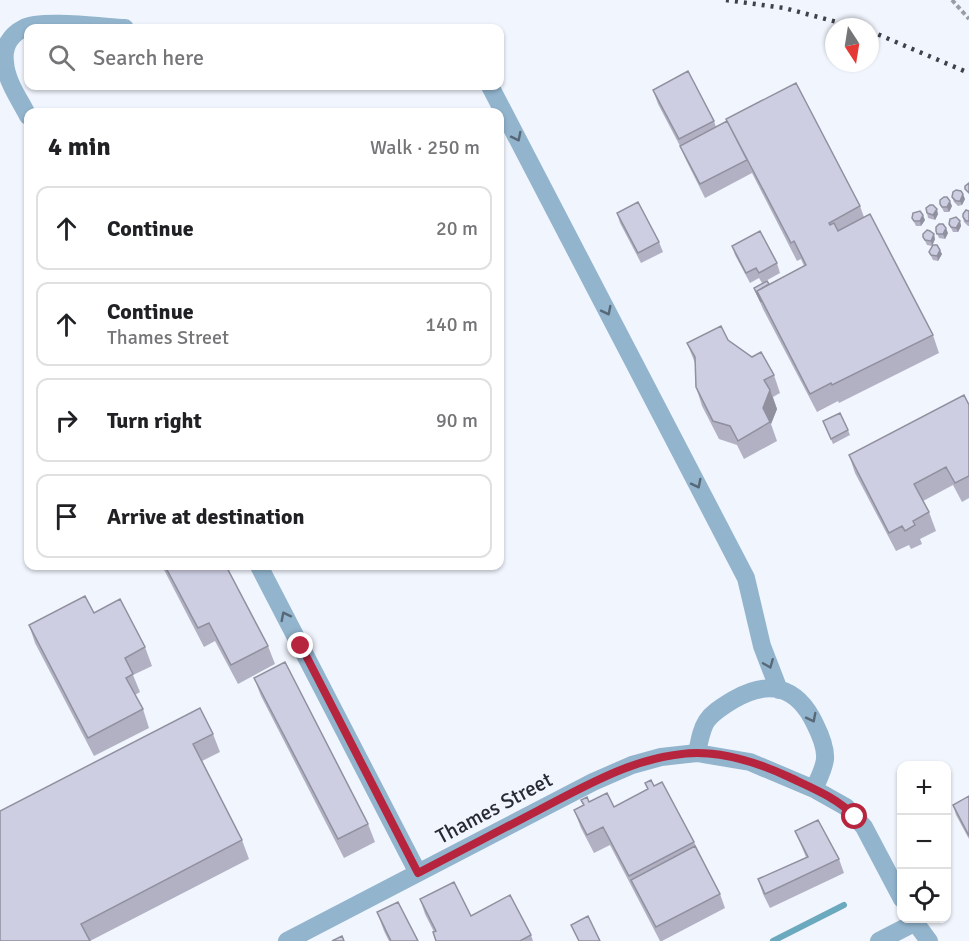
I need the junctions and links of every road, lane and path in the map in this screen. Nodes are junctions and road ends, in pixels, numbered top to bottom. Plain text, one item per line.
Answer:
1 (952, 0) edge
2 (969, 19) edge
3 (24, 28) edge
4 (492, 90) edge
5 (24, 108) edge
6 (501, 108) edge
7 (504, 113) edge
8 (261, 570) edge
9 (779, 690) junction
10 (697, 753) junction
11 (814, 789) junction
12 (418, 873) junction
13 (897, 890) edge
14 (910, 923) edge
15 (915, 923) edge
16 (287, 941) edge
17 (879, 941) edge
18 (930, 941) edge

1 - 2 path
3 - 5 street
4 -> 6 street
7 -> 9 street
12 -> 8 street
9 - 10 street
9 -> 11 street
10 - 11 street, Thames Street
10 - 12 street, Thames Street
11 - 13 street, Thames Street
12 - 16 street, Thames Street
14 - 17 street
15 - 18 street

